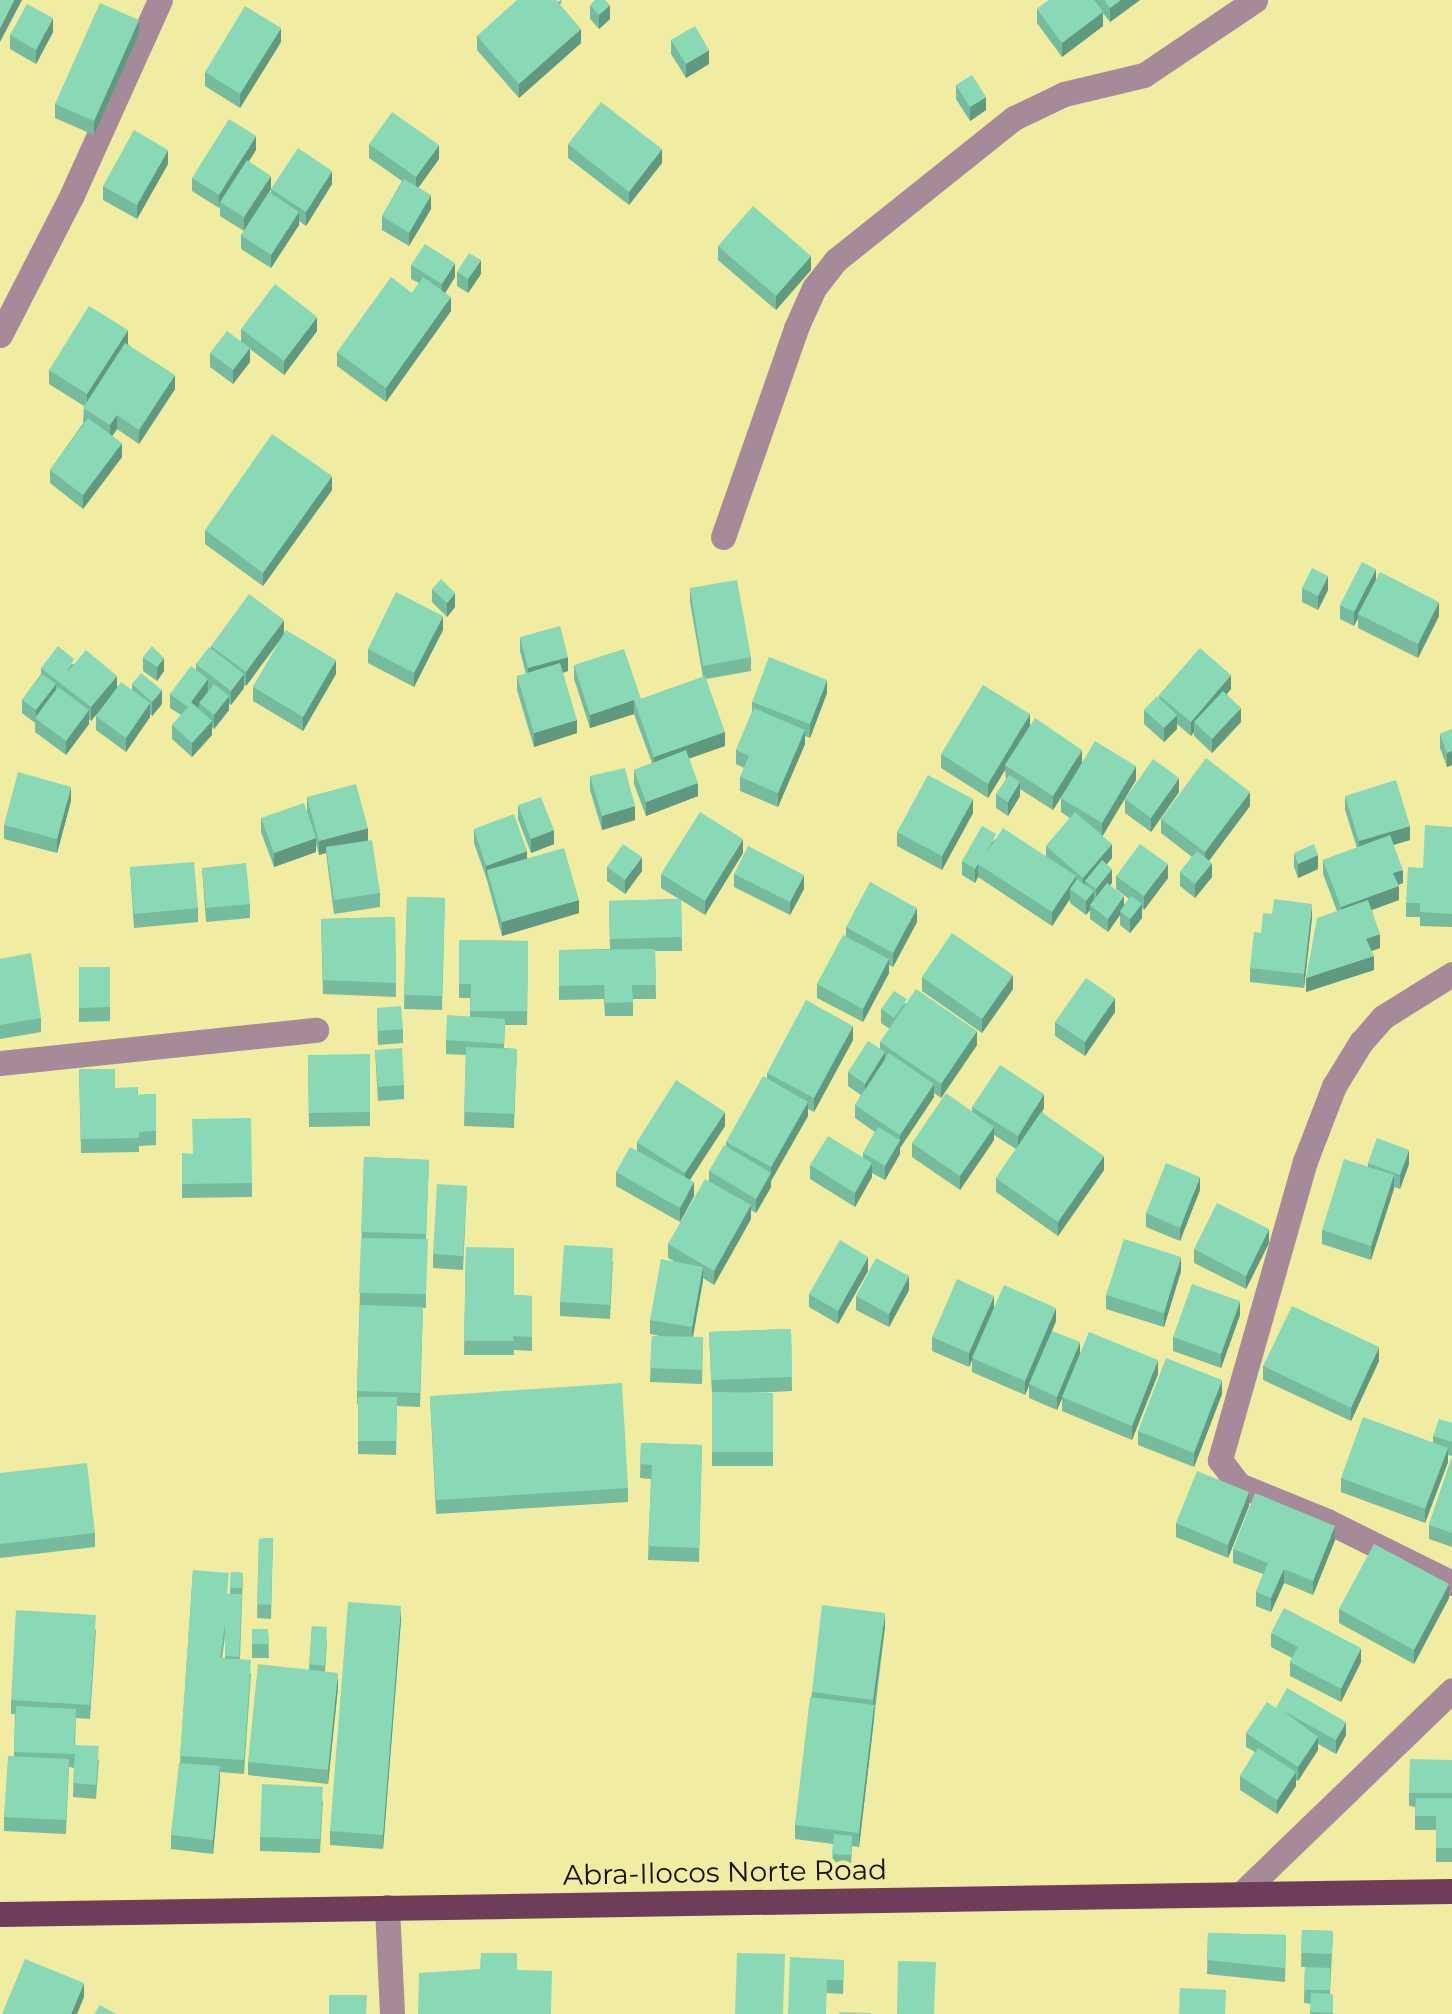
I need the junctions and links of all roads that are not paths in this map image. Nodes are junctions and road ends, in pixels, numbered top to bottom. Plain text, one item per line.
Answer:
1 (160, 0) edge
2 (1255, 0) edge
3 (0, 335) edge
4 (722, 537) dead end
5 (1452, 974) edge
6 (316, 1030) dead end
7 (0, 1063) edge
8 (1452, 1583) edge
9 (1452, 1690) edge
10 (1452, 1891) edge
11 (1242, 1893) junction
12 (387, 1907) junction
13 (0, 1914) edge
14 (392, 2014) edge

1 - 3 street
2 - 4 street
5 - 8 street
6 - 7 street
9 - 11 street
10 - 11 main road, Abra-Ilocos Norte Road
11 - 12 main road, Abra-Ilocos Norte Road
12 - 13 main road, Abra-Ilocos Norte Road
12 - 14 street

